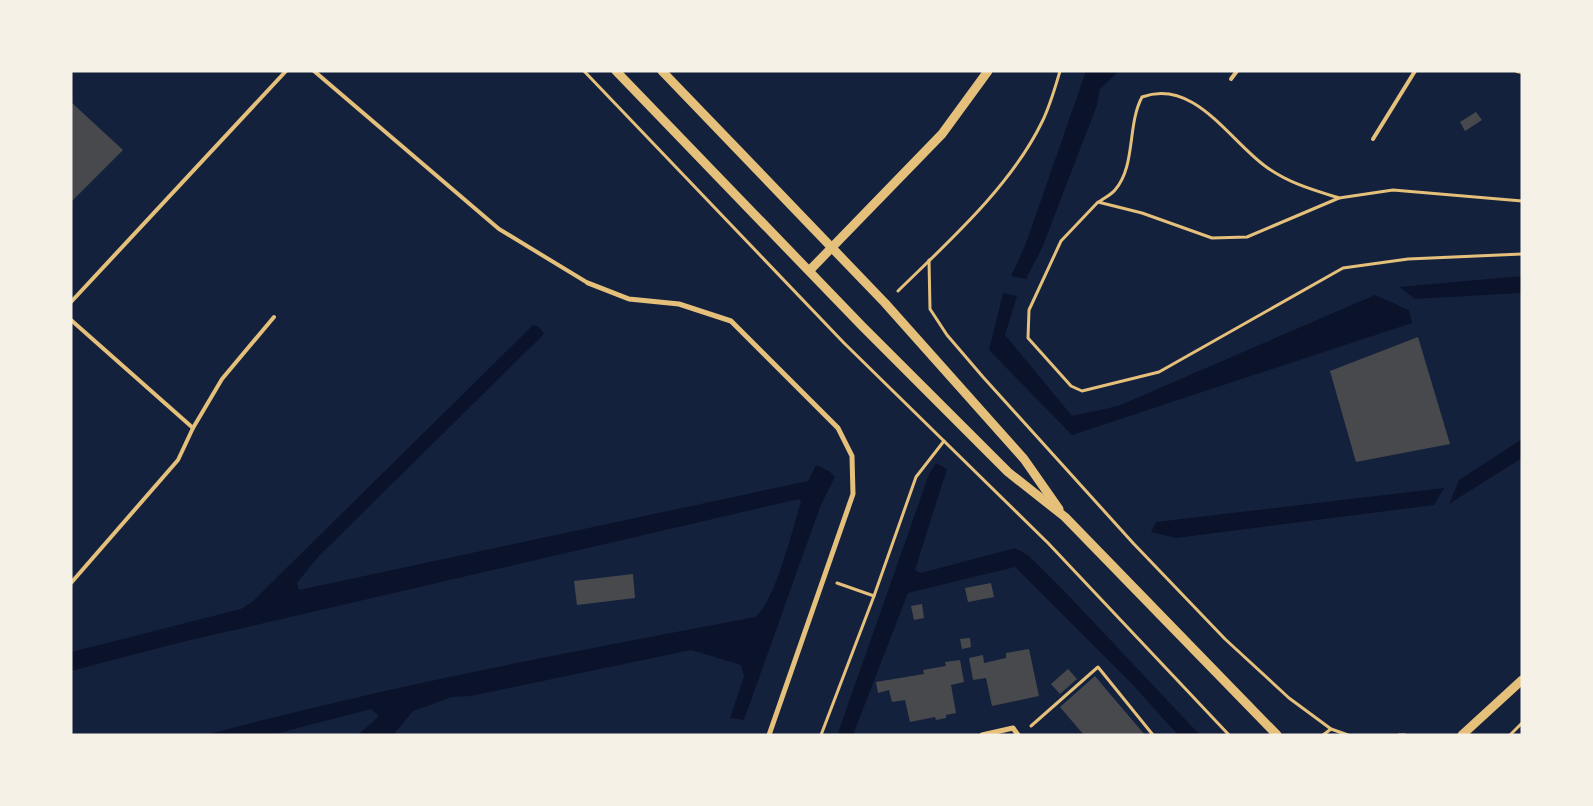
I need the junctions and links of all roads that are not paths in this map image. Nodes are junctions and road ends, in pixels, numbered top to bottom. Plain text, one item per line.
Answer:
1 (286, 71) edge
2 (314, 71) edge
3 (616, 71) edge
4 (662, 71) edge
5 (988, 71) edge
6 (1237, 71) edge
7 (1414, 71) edge
8 (1517, 71) edge
9 (1522, 72) edge
10 (1230, 79) dead end
11 (1373, 139) dead end
12 (831, 247) junction
13 (810, 270) junction
14 (588, 283) joint
15 (71, 302) edge
16 (274, 317) dead end
17 (71, 320) edge
18 (193, 428) junction
19 (1065, 518) junction
20 (71, 583) edge
21 (1522, 680) edge
22 (770, 735) edge
23 (982, 735) edge
24 (1018, 735) edge
25 (1277, 735) edge
26 (1462, 735) edge

1 - 15 lane
2 - 14 lane
3 - 13 street
4 - 12 street
5 - 12 street
6 - 10 lane
7 - 11 lane
8 - 9 lane
12 - 13 street
12 - 19 street
13 - 19 street
14 - 22 street
16 - 18 lane
17 - 18 lane
18 - 20 lane
19 - 25 street
21 - 26 street
23 - 24 street

